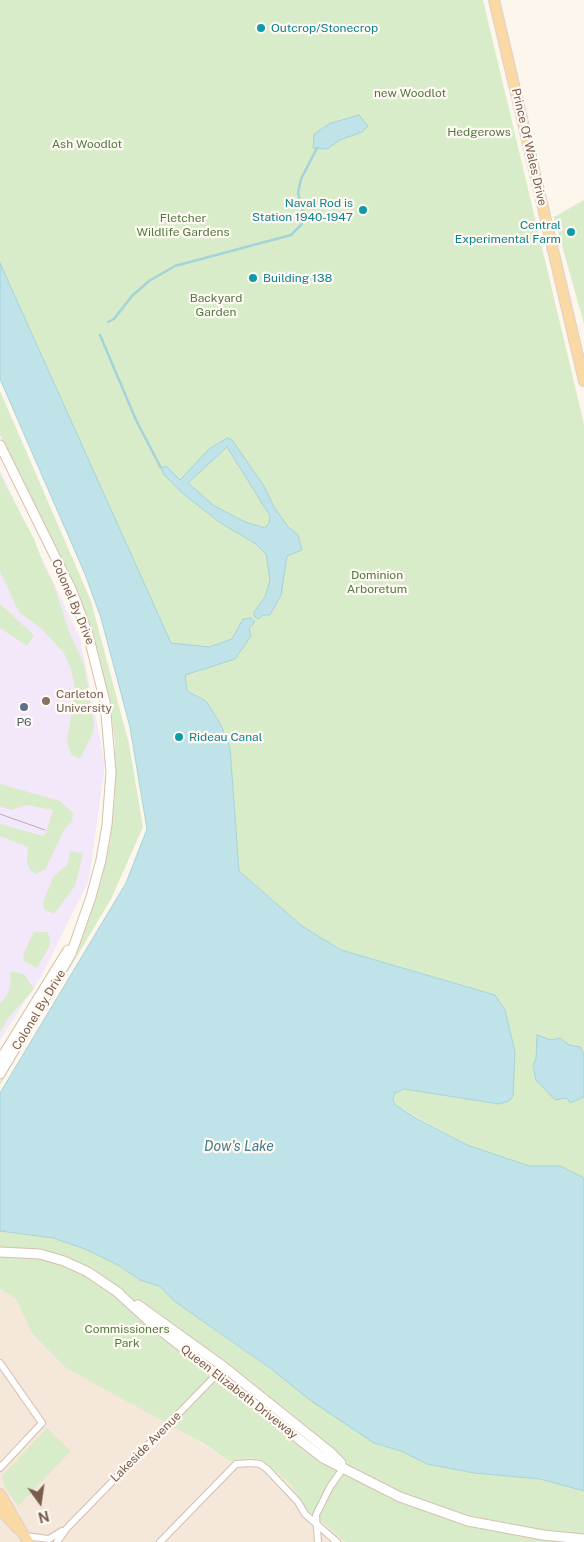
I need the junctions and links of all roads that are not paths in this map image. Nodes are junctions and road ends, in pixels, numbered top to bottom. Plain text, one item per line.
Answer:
1 (494, 0) edge
2 (584, 381) edge
3 (0, 445) edge
4 (73, 944) junction
5 (0, 1060) edge
6 (0, 1074) edge
7 (0, 1252) edge
8 (116, 1291) junction
9 (0, 1363) edge
10 (224, 1367) junction
11 (217, 1374) junction
12 (344, 1467) junction
13 (0, 1468) edge
14 (0, 1494) edge
15 (0, 1509) edge
16 (318, 1525) junction
17 (67, 1528) junction
18 (26, 1539) edge
19 (584, 1539) edge
20 (57, 1542) edge
21 (160, 1542) edge
22 (318, 1542) edge
23 (337, 1542) edge

1 - 2 main road, Prince Of Wales Drive
3 - 4 main road, Colonel By Drive
4 - 5 main road, Colonel By Drive
4 - 6 main road, Colonel By Drive
7 - 8 main road, Queen Elizabeth Driveway
8 - 10 main road, Queen Elizabeth Driveway
8 - 11 main road, Queen Elizabeth Driveway
9 - 13 street
10 - 11 street, Lakeside Avenue
10 - 12 main road, Queen Elizabeth Driveway
11 - 12 main road, Queen Elizabeth Driveway
11 - 17 street, Lakeside Avenue
12 - 16 street
12 - 19 main road, Queen Elizabeth Driveway
14 - 18 main road
15 - 18 main road
16 - 21 street
16 - 22 street
16 - 23 street
17 - 18 street, Lakeside Avenue
17 - 20 street, Lakeside Avenue

